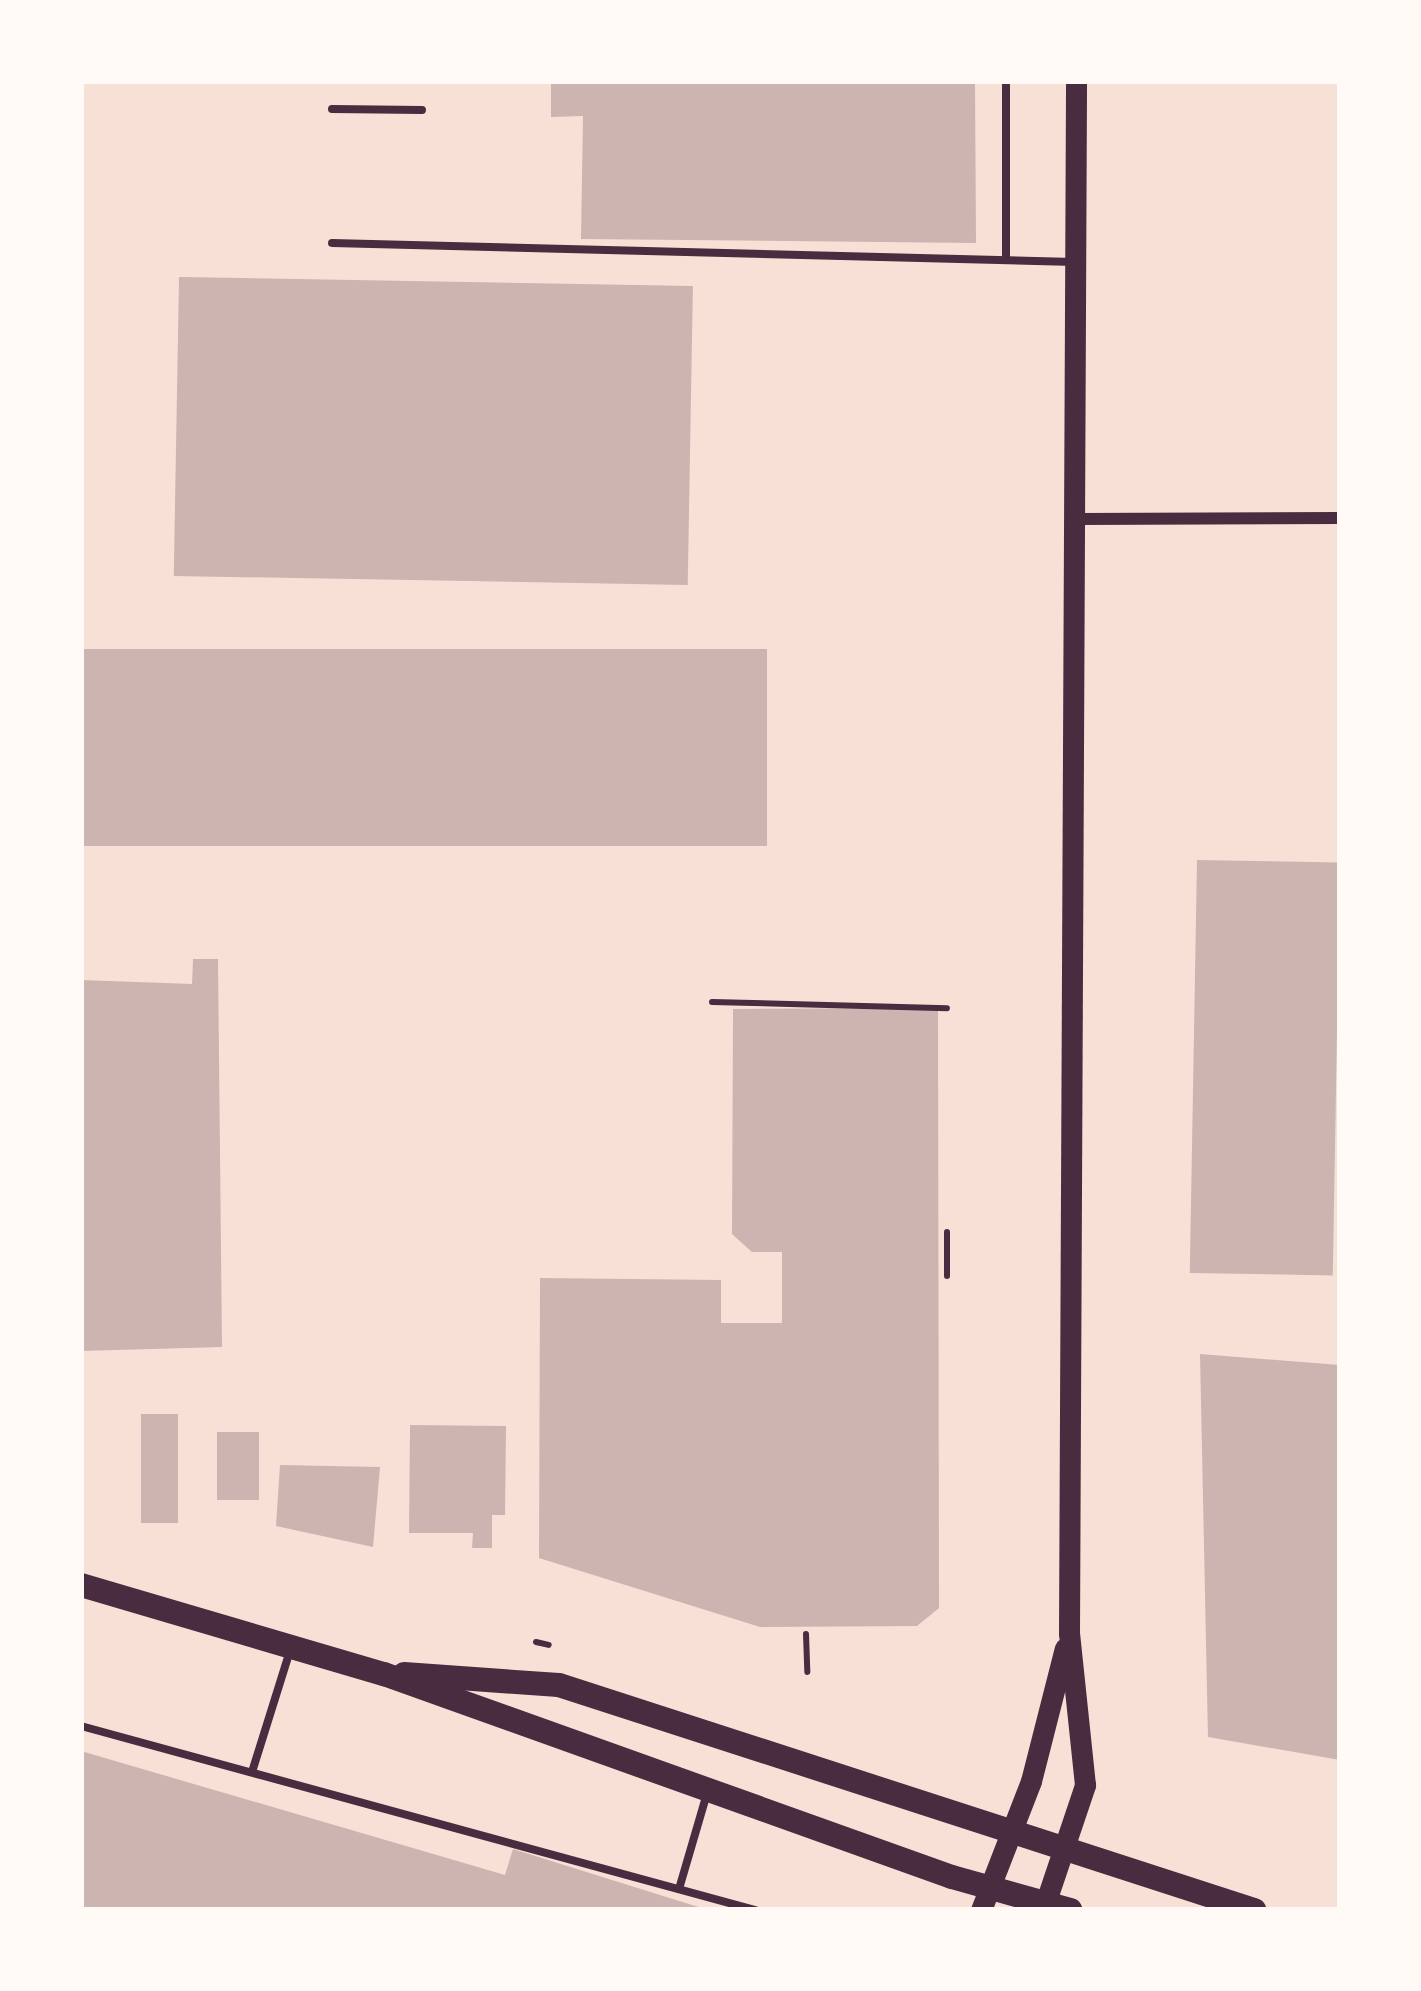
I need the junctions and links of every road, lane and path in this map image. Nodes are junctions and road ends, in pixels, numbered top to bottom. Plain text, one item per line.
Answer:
1 (1006, 81) edge
2 (1076, 81) edge
3 (332, 109) dead end
4 (422, 110) dead end
5 (332, 243) dead end
6 (1006, 260) junction
7 (1079, 262) junction
8 (1340, 518) edge
9 (1078, 519) junction
10 (712, 1002) dead end
11 (947, 1008) dead end
12 (947, 1232) dead end
13 (947, 1276) dead end
14 (81, 1587) edge
15 (1069, 1633) junction
16 (806, 1634) dead end
17 (536, 1642) dead end
18 (292, 1643) junction
19 (549, 1645) dead end
20 (807, 1672) dead end
21 (384, 1673) junction
22 (81, 1726) edge
23 (252, 1772) junction
24 (708, 1790) junction
25 (1012, 1828) junction
26 (1065, 1846) junction
27 (992, 1886) junction
28 (679, 1889) junction
29 (1053, 1908) edge
30 (755, 1910) edge
31 (982, 1910) edge
32 (1254, 1910) edge

1 - 6 lane
2 - 7 main road
3 - 4 lane
5 - 6 lane
6 - 7 lane
7 - 9 main road
8 - 9 street
9 - 15 main road
10 - 11 path
12 - 13 path
14 - 18 main road
15 - 25 main road
15 - 26 main road
16 - 20 path
17 - 19 path
18 - 21 main road
18 - 23 lane
21 - 24 main road
21 - 25 main road
22 - 23 lane
23 - 28 lane
24 - 27 main road
24 - 28 lane
25 - 26 main road
25 - 27 main road
26 - 29 main road
26 - 32 main road
27 - 29 main road
27 - 31 main road
28 - 30 lane

